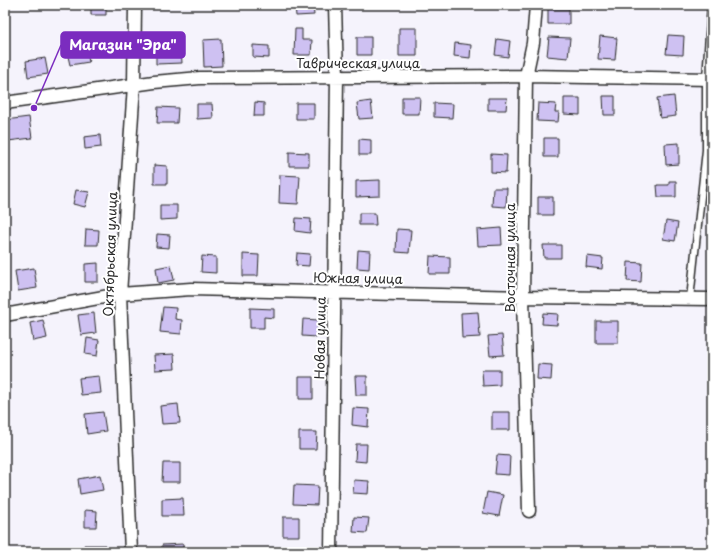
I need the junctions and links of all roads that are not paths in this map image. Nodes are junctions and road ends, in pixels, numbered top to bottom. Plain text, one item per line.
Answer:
1 (134, 5) edge
2 (335, 5) edge
3 (536, 5) edge
4 (711, 5) edge
5 (526, 76) junction
6 (337, 77) junction
7 (709, 79) edge
8 (134, 85) junction
9 (5, 103) edge
10 (334, 291) junction
11 (120, 294) junction
12 (523, 297) junction
13 (712, 298) edge
14 (690, 299) junction
15 (5, 315) edge
16 (529, 512) dead end
17 (131, 552) edge
18 (331, 552) edge

1 - 8 street, Октябрьская улица
2 - 6 street, Новая улица
3 - 5 street, Восточная улица
4 - 7 lane
5 - 6 street, Таврическая улица
5 - 7 street, Таврическая улица
5 - 12 street, Восточная улица
6 - 8 street, Таврическая улица
6 - 10 street, Новая улица
7 - 14 lane
8 - 9 street, Таврическая улица
8 - 11 street, Октябрьская улица
10 - 11 street, Южная улица
10 - 12 street, Южная улица
10 - 18 street, Новая улица
11 - 15 street, Южная улица
11 - 17 street, Октябрьская улица
12 - 14 street, Южная улица
12 - 16 street, Восточная улица
13 - 14 street, Южная улица

